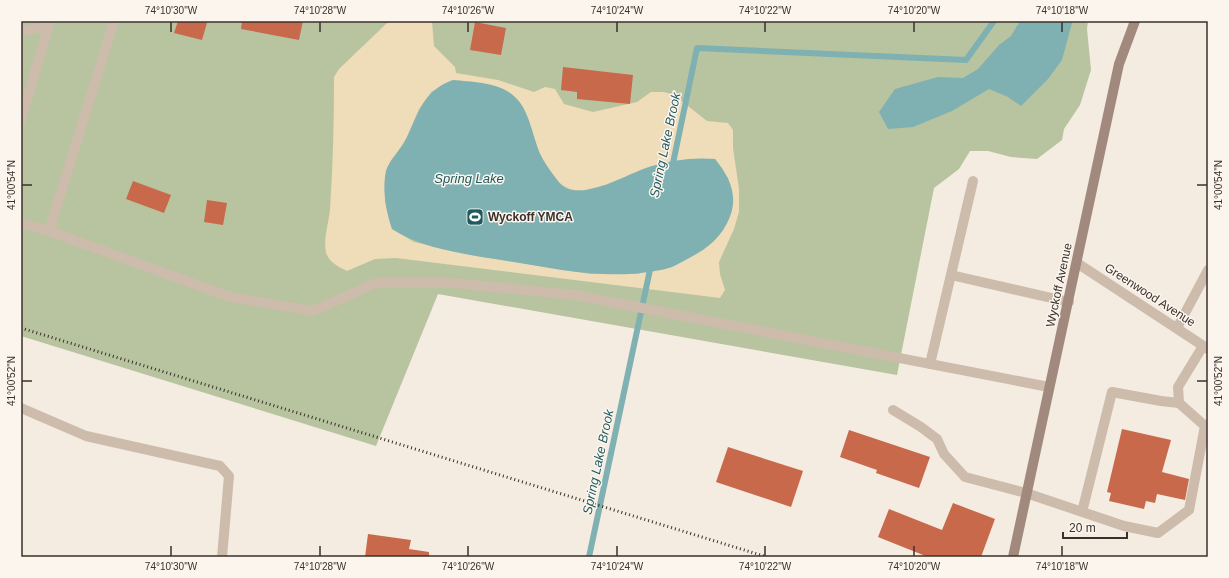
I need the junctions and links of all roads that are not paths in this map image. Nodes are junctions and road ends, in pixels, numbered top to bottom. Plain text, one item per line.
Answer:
1 (114, 21) edge
2 (1135, 21) edge
3 (49, 24) edge
4 (21, 31) edge
5 (21, 120) edge
6 (973, 181) dead end
7 (21, 223) edge
8 (49, 231) junction
9 (1077, 264) junction
10 (1208, 270) edge
11 (951, 276) junction
12 (1069, 302) junction
13 (1177, 328) junction
14 (1205, 347) edge
15 (930, 364) junction
16 (1049, 387) junction
17 (1179, 402) junction
18 (21, 408) edge
19 (893, 410) dead end
20 (1026, 493) junction
21 (1082, 512) junction
22 (222, 557) edge
23 (1013, 557) edge

1 - 8 street
2 - 9 main road, Wyckoff Avenue
3 - 4 street
3 - 5 street
6 - 11 street
7 - 8 street
8 - 15 street
9 - 12 main road, Wyckoff Avenue
9 - 13 street, Greenwood Avenue
10 - 13 street
11 - 12 street
11 - 15 street
12 - 16 main road, Wyckoff Avenue
13 - 14 street, Greenwood Avenue
14 - 17 street
15 - 16 street
16 - 20 main road, Wyckoff Avenue
17 - 21 street
17 - 21 street
18 - 22 street
19 - 20 street
20 - 21 street
20 - 23 main road, Wyckoff Avenue

